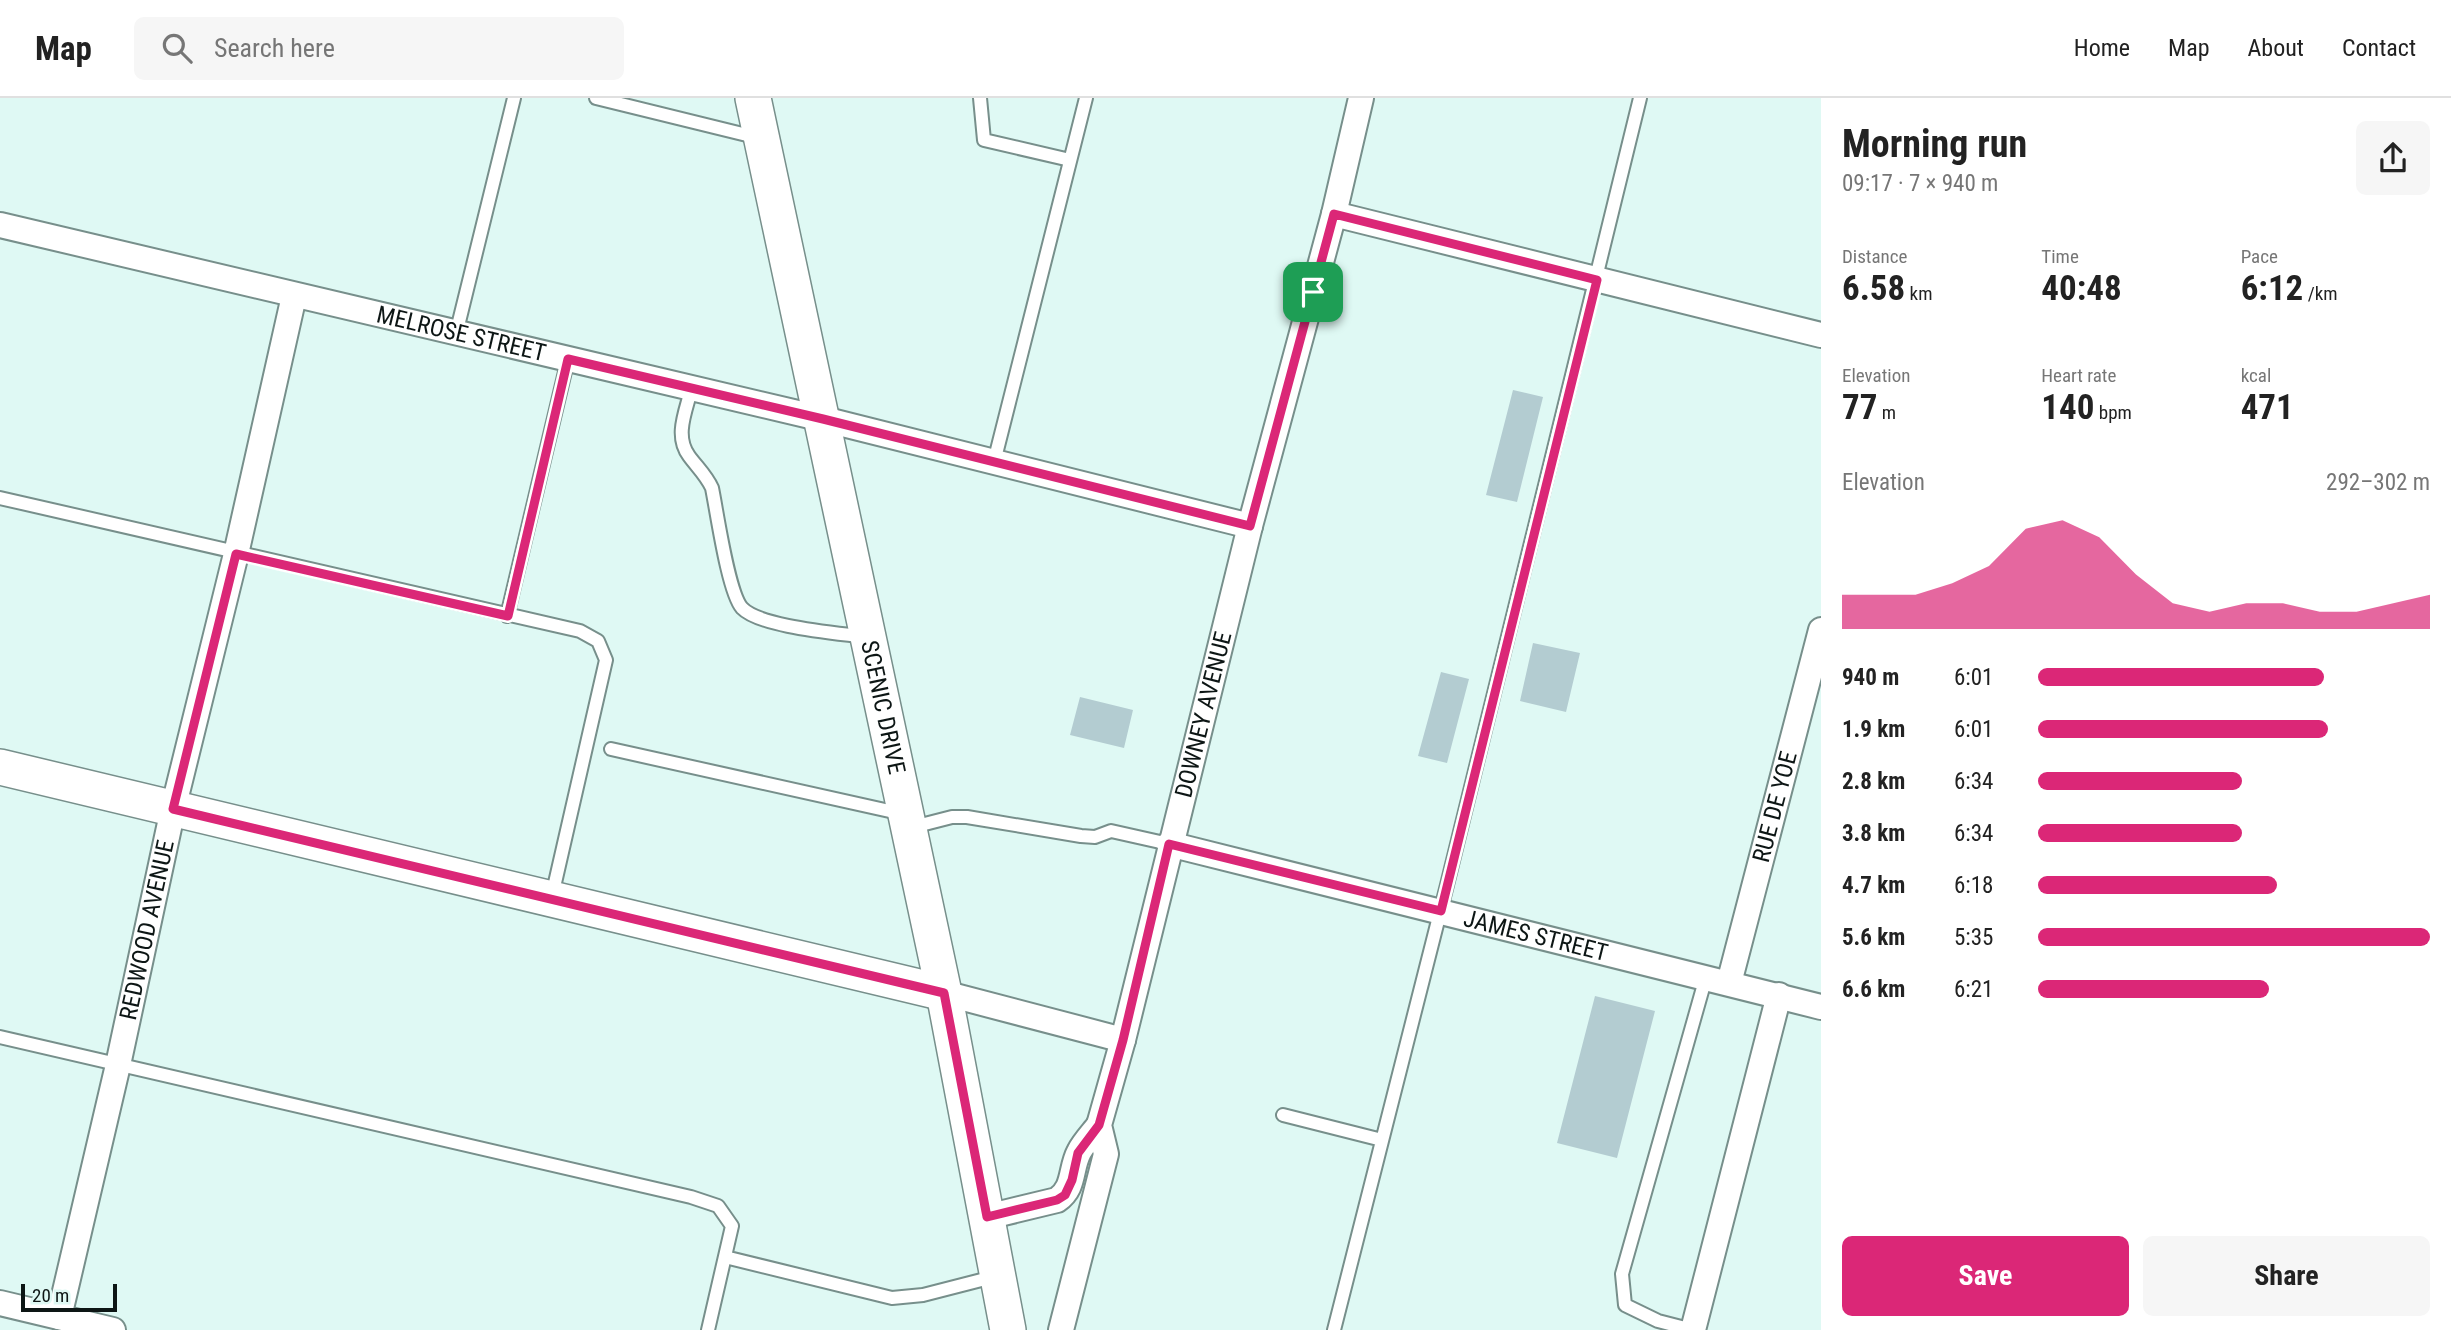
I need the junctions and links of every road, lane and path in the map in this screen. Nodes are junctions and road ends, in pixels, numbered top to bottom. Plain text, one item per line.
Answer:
1 (514, 98) edge
2 (596, 98) edge
3 (753, 98) edge
4 (980, 98) edge
5 (1086, 98) edge
6 (1360, 98) edge
7 (1640, 98) edge
8 (763, 139) junction
9 (1070, 160) junction
10 (1334, 214) junction
11 (0, 225) edge
12 (1597, 280) junction
13 (293, 296) junction
14 (456, 334) junction
15 (1821, 335) edge
16 (568, 359) junction
17 (691, 390) junction
18 (823, 419) junction
19 (994, 462) junction
20 (0, 498) edge
21 (1250, 526) junction
22 (236, 554) junction
23 (508, 616) junction
24 (1821, 630) edge
25 (866, 637) junction
26 (611, 749) dead end
27 (0, 767) edge
28 (173, 809) junction
29 (906, 822) junction
30 (1169, 844) junction
31 (551, 900) junction
32 (1441, 911) junction
33 (1717, 980) junction
34 (944, 993) junction
35 (1779, 995) junction
36 (1821, 1007) edge
37 (0, 1037) edge
38 (1123, 1040) junction
39 (118, 1065) junction
40 (1283, 1115) dead end
41 (1099, 1125) junction
42 (1382, 1140) junction
43 (987, 1217) junction
44 (725, 1256) junction
45 (999, 1276) junction
46 (0, 1303) edge
47 (59, 1317) junction
48 (1006, 1327) edge
49 (113, 1330) edge
50 (708, 1330) edge
51 (1060, 1330) edge
52 (1334, 1330) edge
53 (1693, 1330) edge

1 - 14 lane
2 - 8 lane
3 - 8 main road, SCENIC DRIVE
4 - 9 lane
5 - 9 lane
6 - 10 street, DOWNEY AVENUE
7 - 12 lane
8 - 18 main road, SCENIC DRIVE
9 - 19 lane
10 - 12 street
10 - 21 street, DOWNEY AVENUE
11 - 13 street, MELROSE STREET
12 - 15 street
12 - 32 lane
13 - 14 street, MELROSE STREET
13 - 22 street, REDWOOD AVENUE
14 - 16 street, MELROSE STREET
16 - 17 street, MELROSE STREET
16 - 23 lane
17 - 18 street, MELROSE STREET
17 - 25 lane
18 - 19 street, MELROSE STREET
18 - 25 main road, SCENIC DRIVE
19 - 21 street, MELROSE STREET
20 - 22 lane
21 - 30 street, DOWNEY AVENUE
22 - 23 lane
22 - 28 street, REDWOOD AVENUE
23 - 31 lane
24 - 33 street, RUE DE YOE
25 - 29 main road, SCENIC DRIVE
26 - 29 lane
27 - 28 main road
28 - 31 main road
28 - 39 street, REDWOOD AVENUE
29 - 30 lane
29 - 34 main road, SCENIC DRIVE
30 - 32 street, JAMES STREET
30 - 38 street, DOWNEY AVENUE
31 - 34 main road
32 - 33 street, JAMES STREET
32 - 42 lane
33 - 35 street, JAMES STREET
33 - 53 lane
34 - 38 street
34 - 43 main road, SCENIC DRIVE
35 - 36 street, JAMES STREET
35 - 53 street
37 - 39 lane
38 - 41 street, DOWNEY AVENUE
39 - 44 lane
39 - 47 street, REDWOOD AVENUE
40 - 42 lane
41 - 43 street
41 - 51 street, DOWNEY AVENUE
42 - 52 lane
43 - 45 main road, SCENIC DRIVE
44 - 45 lane
44 - 50 lane
45 - 48 main road, SCENIC DRIVE
46 - 47 street
47 - 49 street

